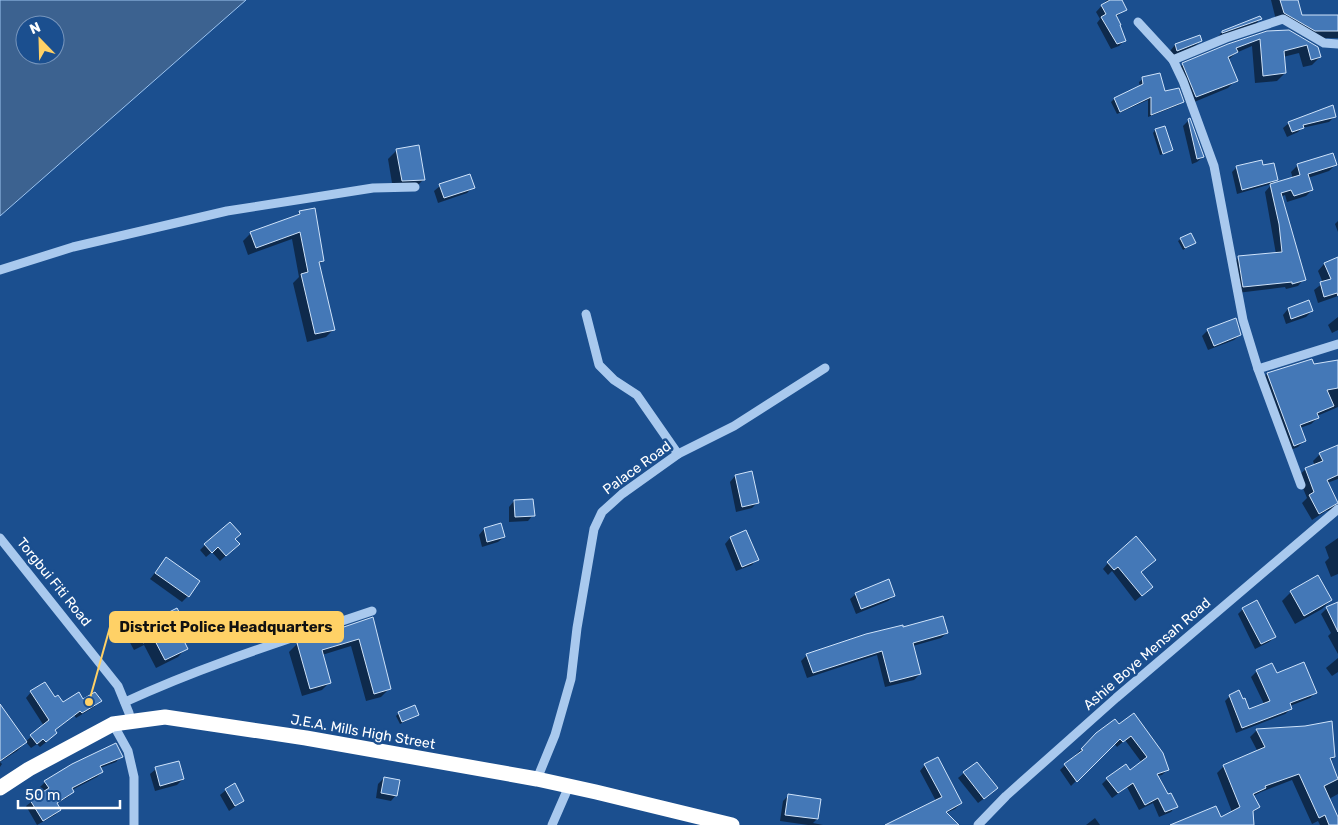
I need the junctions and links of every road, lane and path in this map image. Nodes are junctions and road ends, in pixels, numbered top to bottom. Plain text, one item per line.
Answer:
1 (1138, 22) dead end
2 (1338, 44) edge
3 (1173, 60) junction
4 (416, 187) dead end
5 (0, 270) edge
6 (586, 314) dead end
7 (1338, 344) edge
8 (825, 368) dead end
9 (1258, 369) junction
10 (678, 454) junction
11 (1302, 485) dead end
12 (1338, 509) edge
13 (0, 538) edge
14 (372, 611) dead end
15 (125, 702) junction
16 (131, 721) junction
17 (113, 724) junction
18 (537, 780) junction
19 (569, 786) junction
20 (0, 788) edge
21 (134, 825) edge
22 (552, 825) edge
23 (732, 825) edge
24 (978, 825) edge

1 - 3 street
2 - 3 street
3 - 9 street
4 - 5 street
6 - 10 street
7 - 9 street
8 - 10 street, Palace Road
9 - 11 street
10 - 18 street, Palace Road
12 - 24 street, Ashie Boye Mensah Road
13 - 15 street, Torgbui Fiti Road
14 - 15 street
15 - 16 street, Torgbui Fiti Road
16 - 17 highway, J.E.A. Mills High Street
16 - 18 highway, J.E.A. Mills High Street
17 - 20 highway, J.E.A. Mills High Street
17 - 21 street
18 - 19 highway, J.E.A. Mills High Street
19 - 22 street
19 - 23 highway, J.E.A. Mills High Street

